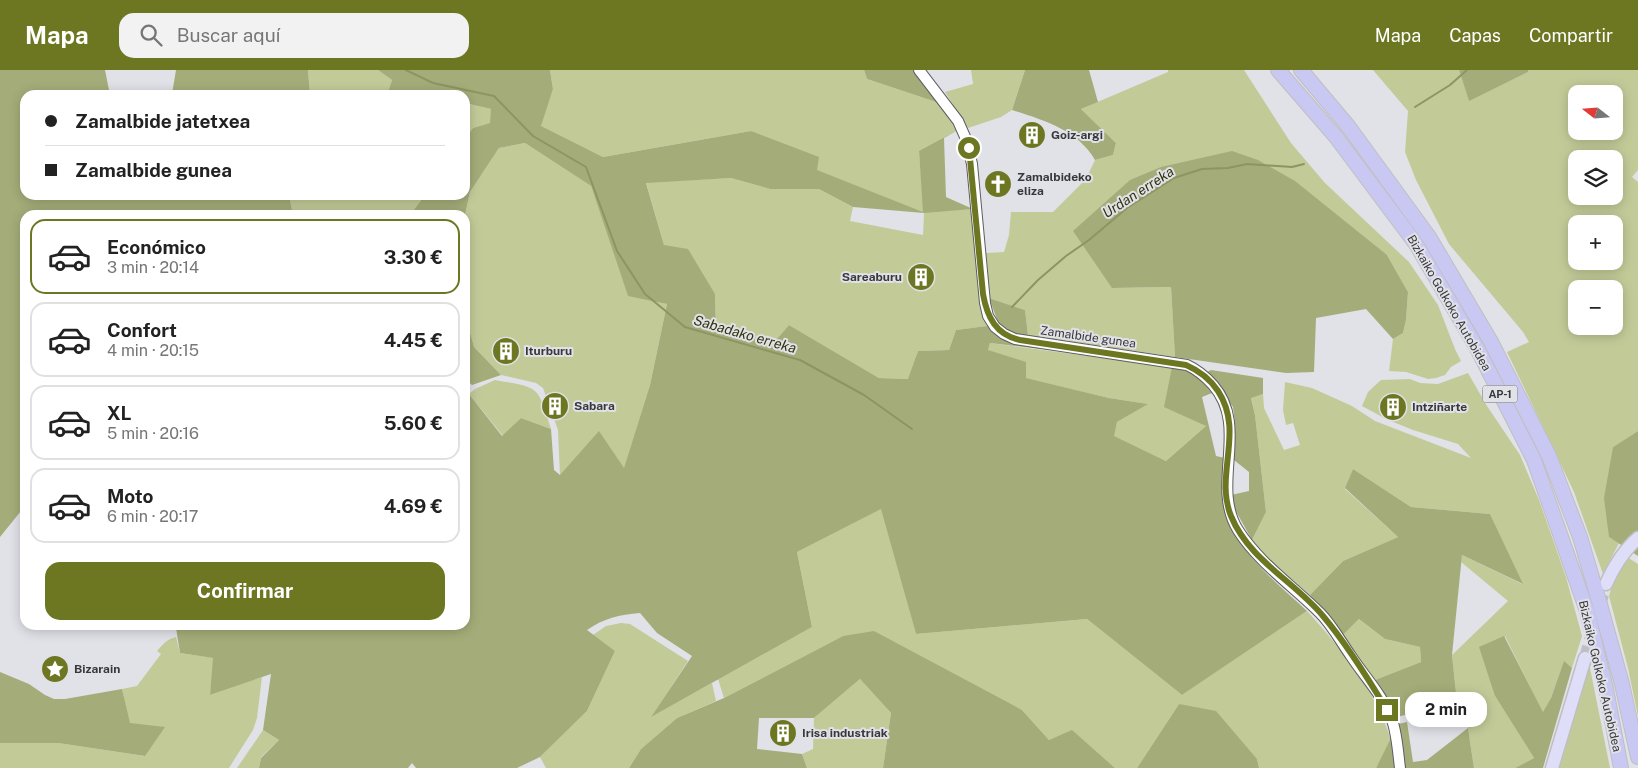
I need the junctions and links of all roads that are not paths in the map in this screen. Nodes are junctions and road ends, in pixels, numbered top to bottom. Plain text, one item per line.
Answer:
1 (1278, 70) edge
2 (1301, 70) edge
3 (922, 72) edge
4 (1638, 538) edge
5 (1606, 584) tunnel mouth
6 (1585, 658) tunnel mouth
7 (1638, 757) edge
8 (1400, 768) edge
9 (1552, 768) edge
10 (1621, 768) edge

1 - 10 highway, Bizkaiko Golkoko Autobidea / AP-1
2 - 7 highway, Bizkaiko Golkoko Autobidea / AP-1
3 - 8 street, Zamalbide gunea
4 - 5 main road
6 - 9 main road

